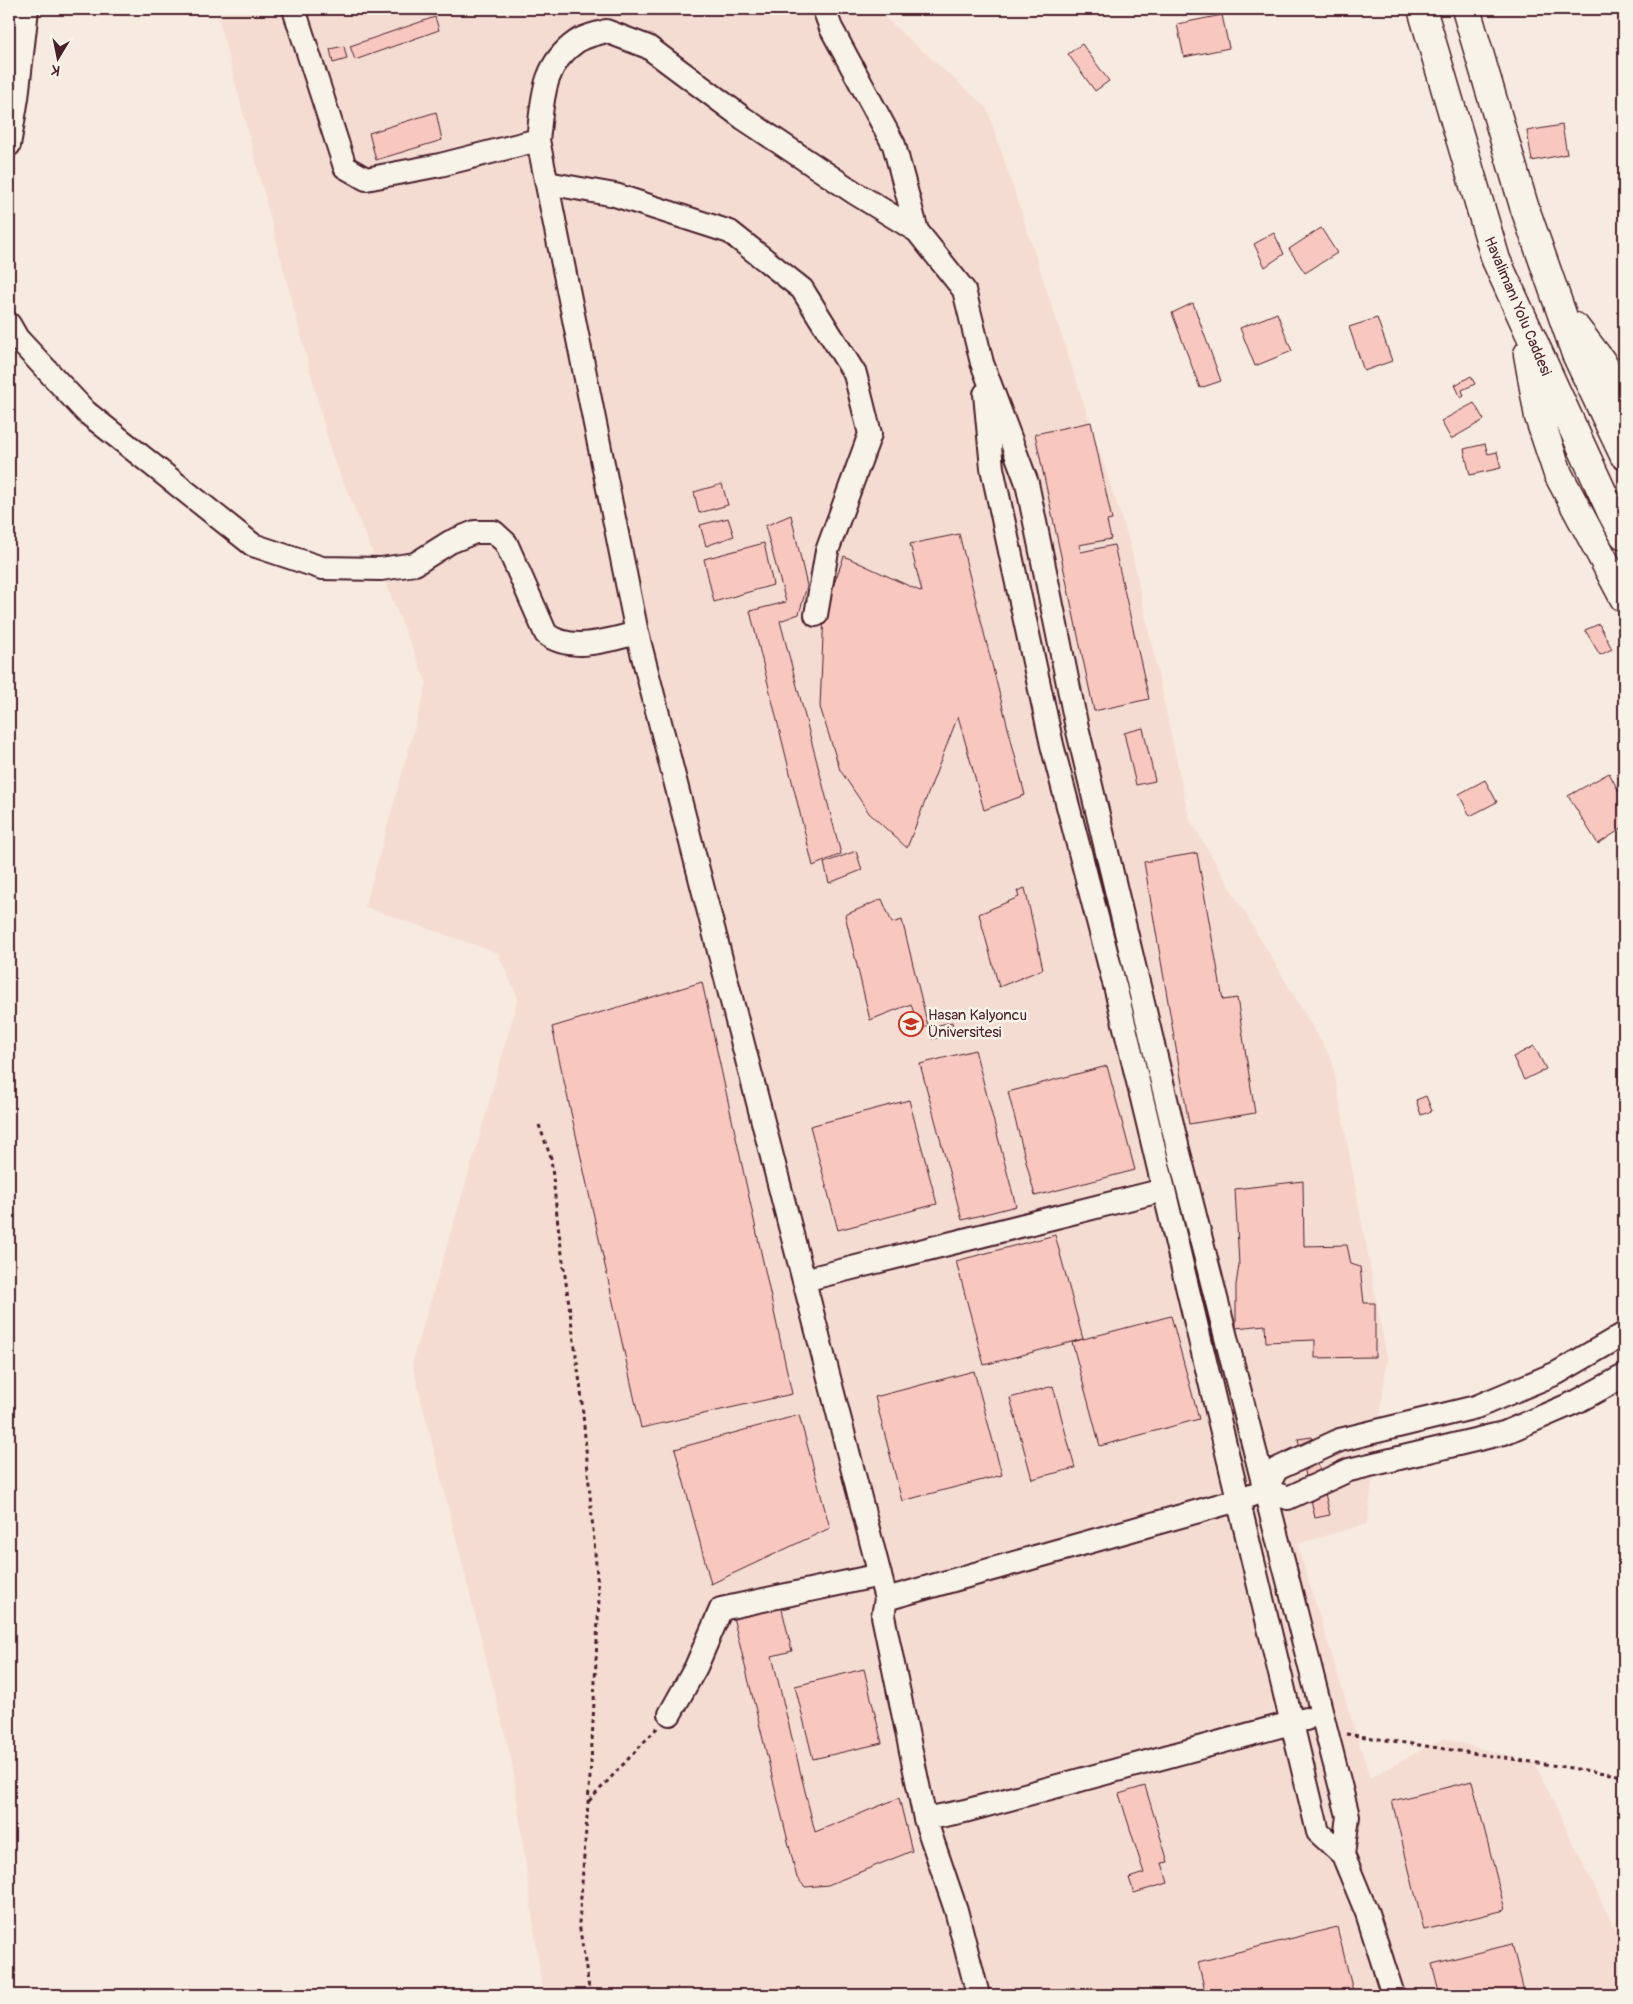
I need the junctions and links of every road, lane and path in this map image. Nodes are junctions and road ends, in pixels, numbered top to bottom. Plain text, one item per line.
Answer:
1 (27, 9) edge
2 (294, 9) edge
3 (824, 9) edge
4 (1422, 9) edge
5 (1466, 9) edge
6 (538, 140) junction
7 (9, 145) edge
8 (547, 184) junction
9 (917, 230) junction
10 (1561, 312) junction
11 (9, 324) edge
12 (1525, 327) junction
13 (982, 363) junction
14 (1624, 401) edge
15 (1624, 455) edge
16 (1624, 535) edge
17 (1624, 598) edge
18 (816, 615) dead end
19 (637, 633) junction
20 (539, 1125) dead end
21 (1164, 1190) junction
22 (804, 1280) junction
23 (1624, 1334) edge
24 (1624, 1376) edge
25 (1265, 1490) junction
26 (1238, 1500) junction
27 (880, 1575) junction
28 (886, 1599) junction
29 (670, 1714) joint
30 (1291, 1721) junction
31 (1324, 1723) junction
32 (1624, 1776) edge
33 (588, 1801) junction
34 (925, 1819) junction
35 (1343, 1855) junction
36 (590, 1995) edge
37 (743, 1995) edge
38 (750, 1995) edge
39 (978, 1995) edge
40 (1392, 1995) edge

1 - 7 street
2 - 6 street
3 - 9 street
4 - 12 highway, Havalimanı Yolu Caddesi
5 - 10 highway
6 - 8 street
6 - 9 street
8 - 18 street
8 - 19 street
9 - 13 street
10 - 14 highway
10 - 15 highway
11 - 19 street
12 - 16 highway, Havalimanı Yolu Caddesi
12 - 17 highway
13 - 21 street
13 - 25 street
19 - 22 street
20 - 33 path
21 - 22 street
21 - 26 street
22 - 27 street
23 - 25 street
24 - 25 street
25 - 26 street
25 - 31 street
26 - 28 street
26 - 30 street
27 - 28 street
27 - 29 street
28 - 34 street
29 - 33 path
30 - 31 street
30 - 34 street
30 - 35 street
31 - 32 path
31 - 35 street
33 - 36 path
34 - 39 street
35 - 40 street
37 - 38 path

